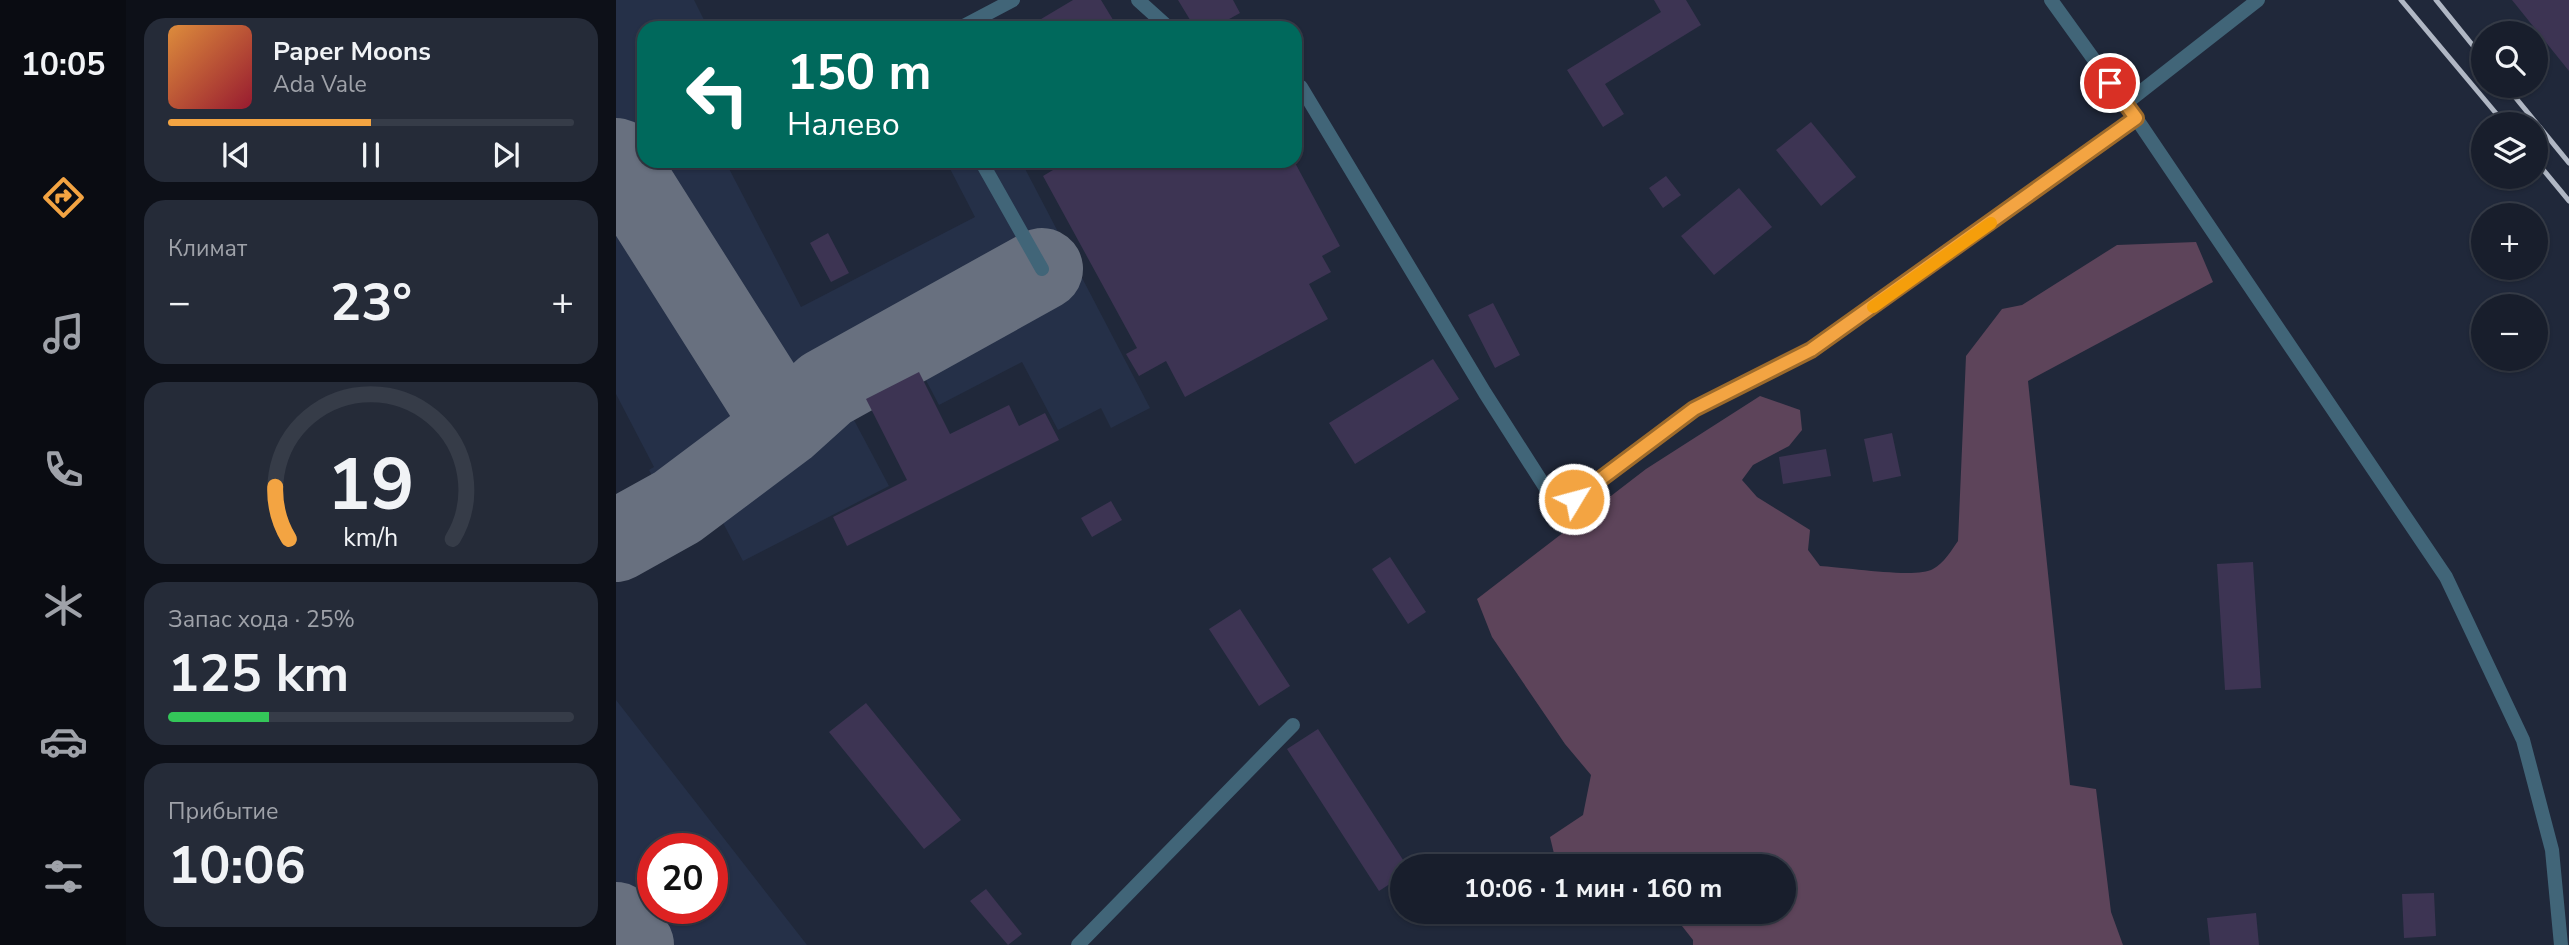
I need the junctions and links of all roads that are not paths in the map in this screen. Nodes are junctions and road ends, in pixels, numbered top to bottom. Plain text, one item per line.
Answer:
1 (1013, 0) edge
2 (1138, 0) edge
3 (2051, 0) edge
4 (2258, 0) edge
5 (973, 21) edge
6 (1161, 21) edge
7 (1302, 89) edge
8 (2125, 104) junction
9 (2136, 118) junction
10 (985, 168) edge
11 (1042, 268) dead end
12 (1293, 725) dead end
13 (1078, 945) edge
14 (2561, 945) edge

1 - 5 lane
2 - 6 lane
3 - 8 lane
4 - 8 lane
7 - 9 lane
8 - 9 lane
9 - 14 lane
10 - 11 lane
12 - 13 lane

